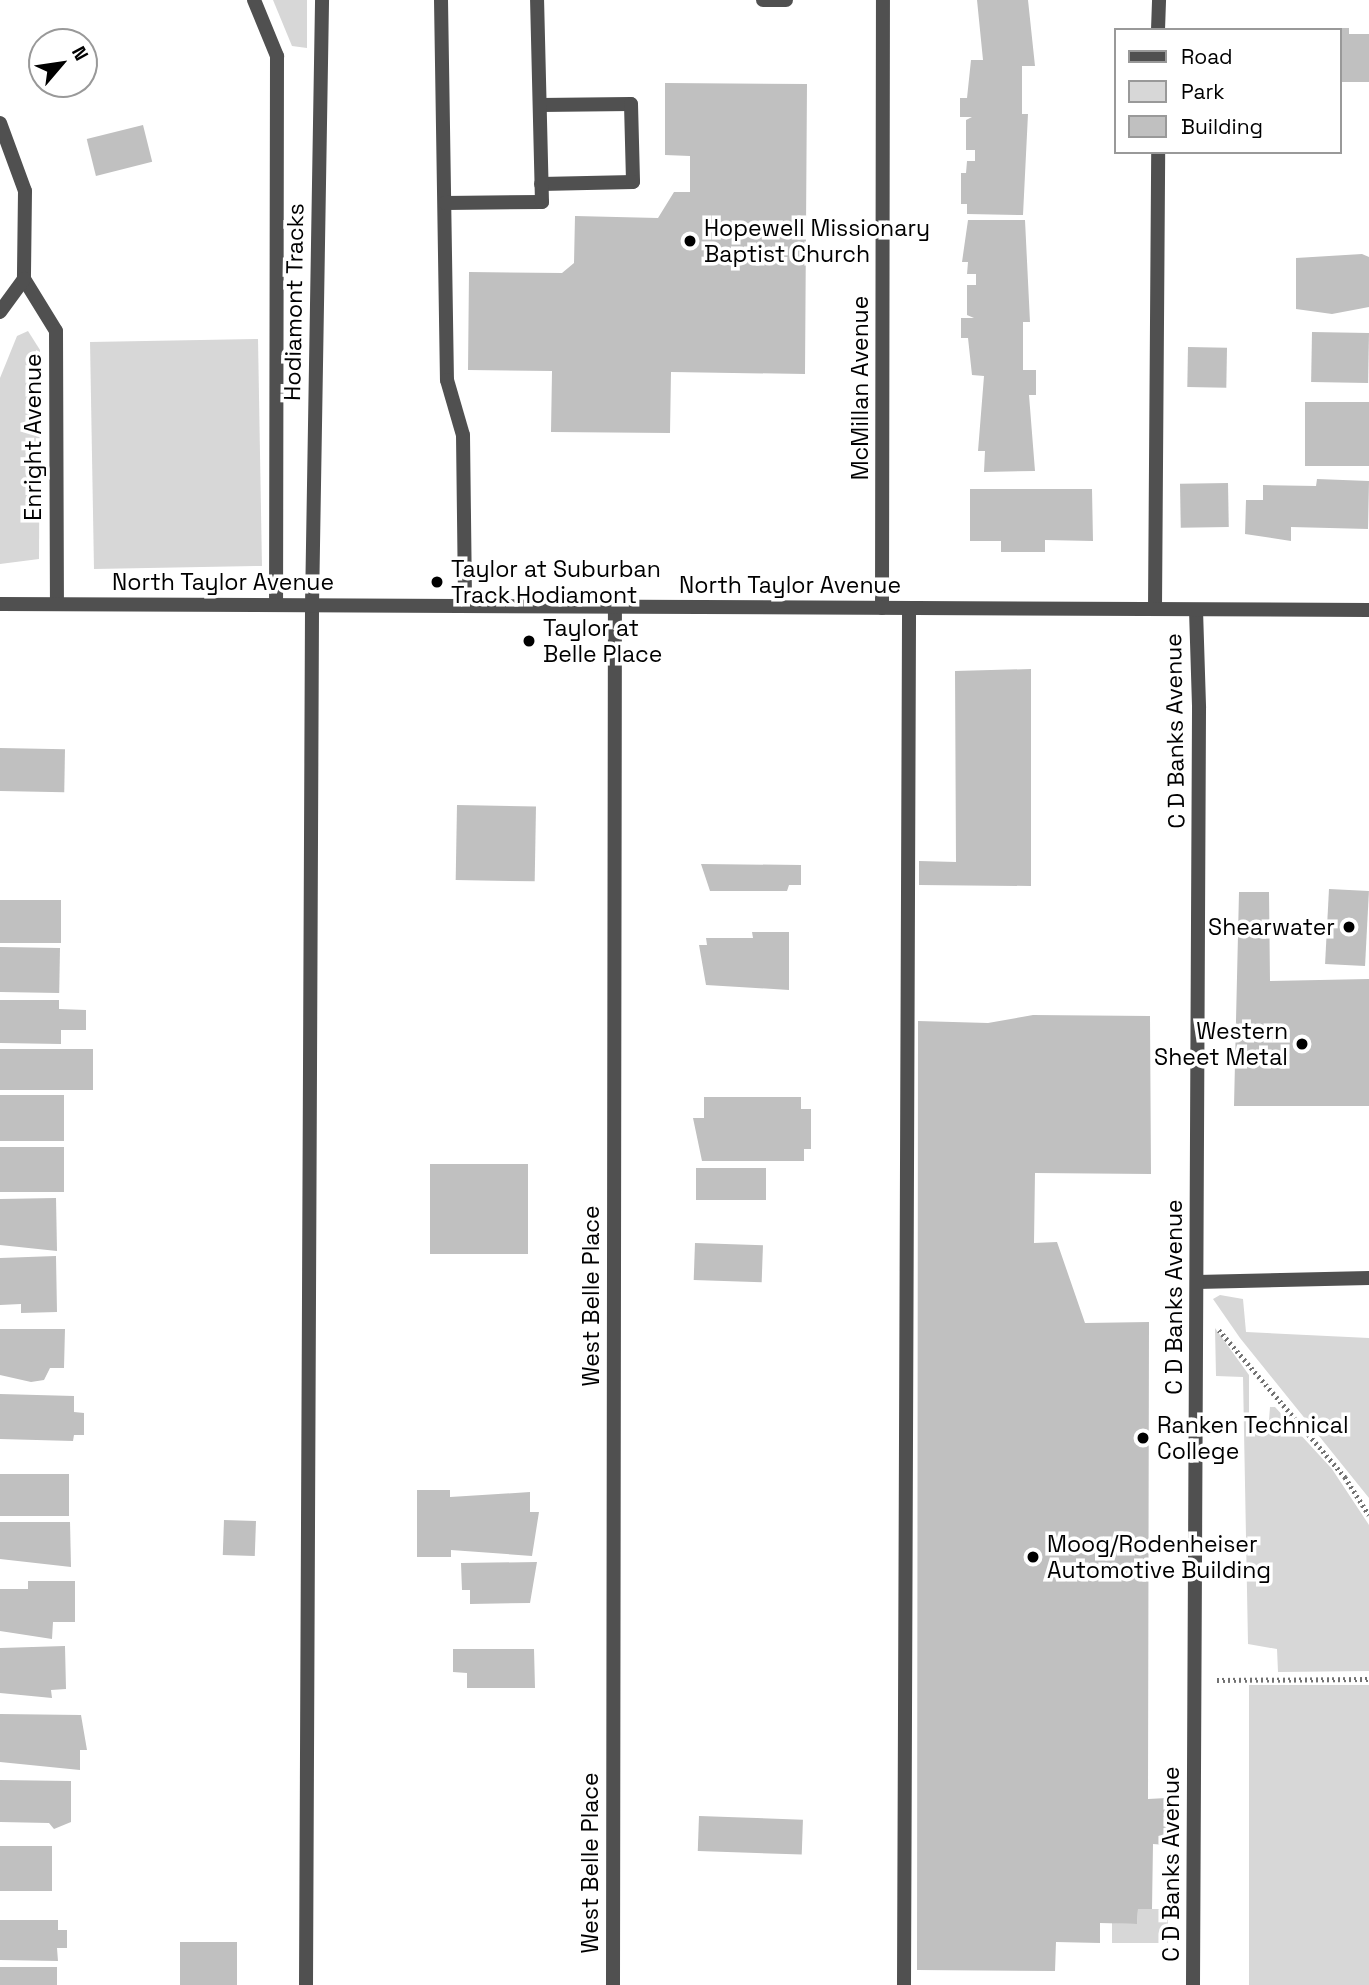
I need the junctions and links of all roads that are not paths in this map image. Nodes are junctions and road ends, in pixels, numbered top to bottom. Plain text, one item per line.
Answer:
1 (254, 0) edge
2 (322, 0) edge
3 (441, 0) edge
4 (537, 0) edge
5 (764, 0) edge
6 (786, 0) edge
7 (883, 0) edge
8 (1159, 0) edge
9 (1158, 28) edge
10 (540, 105) junction
11 (0, 123) edge
12 (1158, 154) edge
13 (541, 184) junction
14 (445, 203) junction
15 (24, 279) junction
16 (0, 312) edge
17 (0, 604) edge
18 (57, 604) junction
19 (276, 606) junction
20 (312, 606) junction
21 (465, 606) junction
22 (615, 607) junction
23 (882, 608) junction
24 (909, 608) junction
25 (1154, 609) junction
26 (1196, 610) junction
27 (1369, 610) edge
28 (1369, 1278) edge
29 (1197, 1282) junction
30 (306, 1985) edge
31 (613, 1985) edge
32 (904, 1985) edge
33 (1194, 1985) edge

1 - 19 street
2 - 20 street, Hodiamont Tracks
3 - 14 street
4 - 10 street
5 - 6 street
7 - 23 street, McMillan Avenue
8 - 9 street
10 - 13 street
10 - 13 street
11 - 15 street
12 - 25 street
13 - 14 street
14 - 21 street
15 - 16 street
15 - 18 street, Enright Avenue
17 - 18 street, North Taylor Avenue
18 - 19 street, North Taylor Avenue
19 - 20 street, North Taylor Avenue
20 - 21 street, North Taylor Avenue
20 - 30 street, Hodiamont Tracks
21 - 22 street, North Taylor Avenue
22 - 23 street, North Taylor Avenue
22 - 31 street, West Belle Place
23 - 24 street, North Taylor Avenue
24 - 25 street, North Taylor Avenue
24 - 32 street
25 - 26 street, North Taylor Avenue
26 - 27 street, North Taylor Avenue
26 - 29 street, C D Banks Avenue
28 - 29 street
29 - 33 street, C D Banks Avenue

